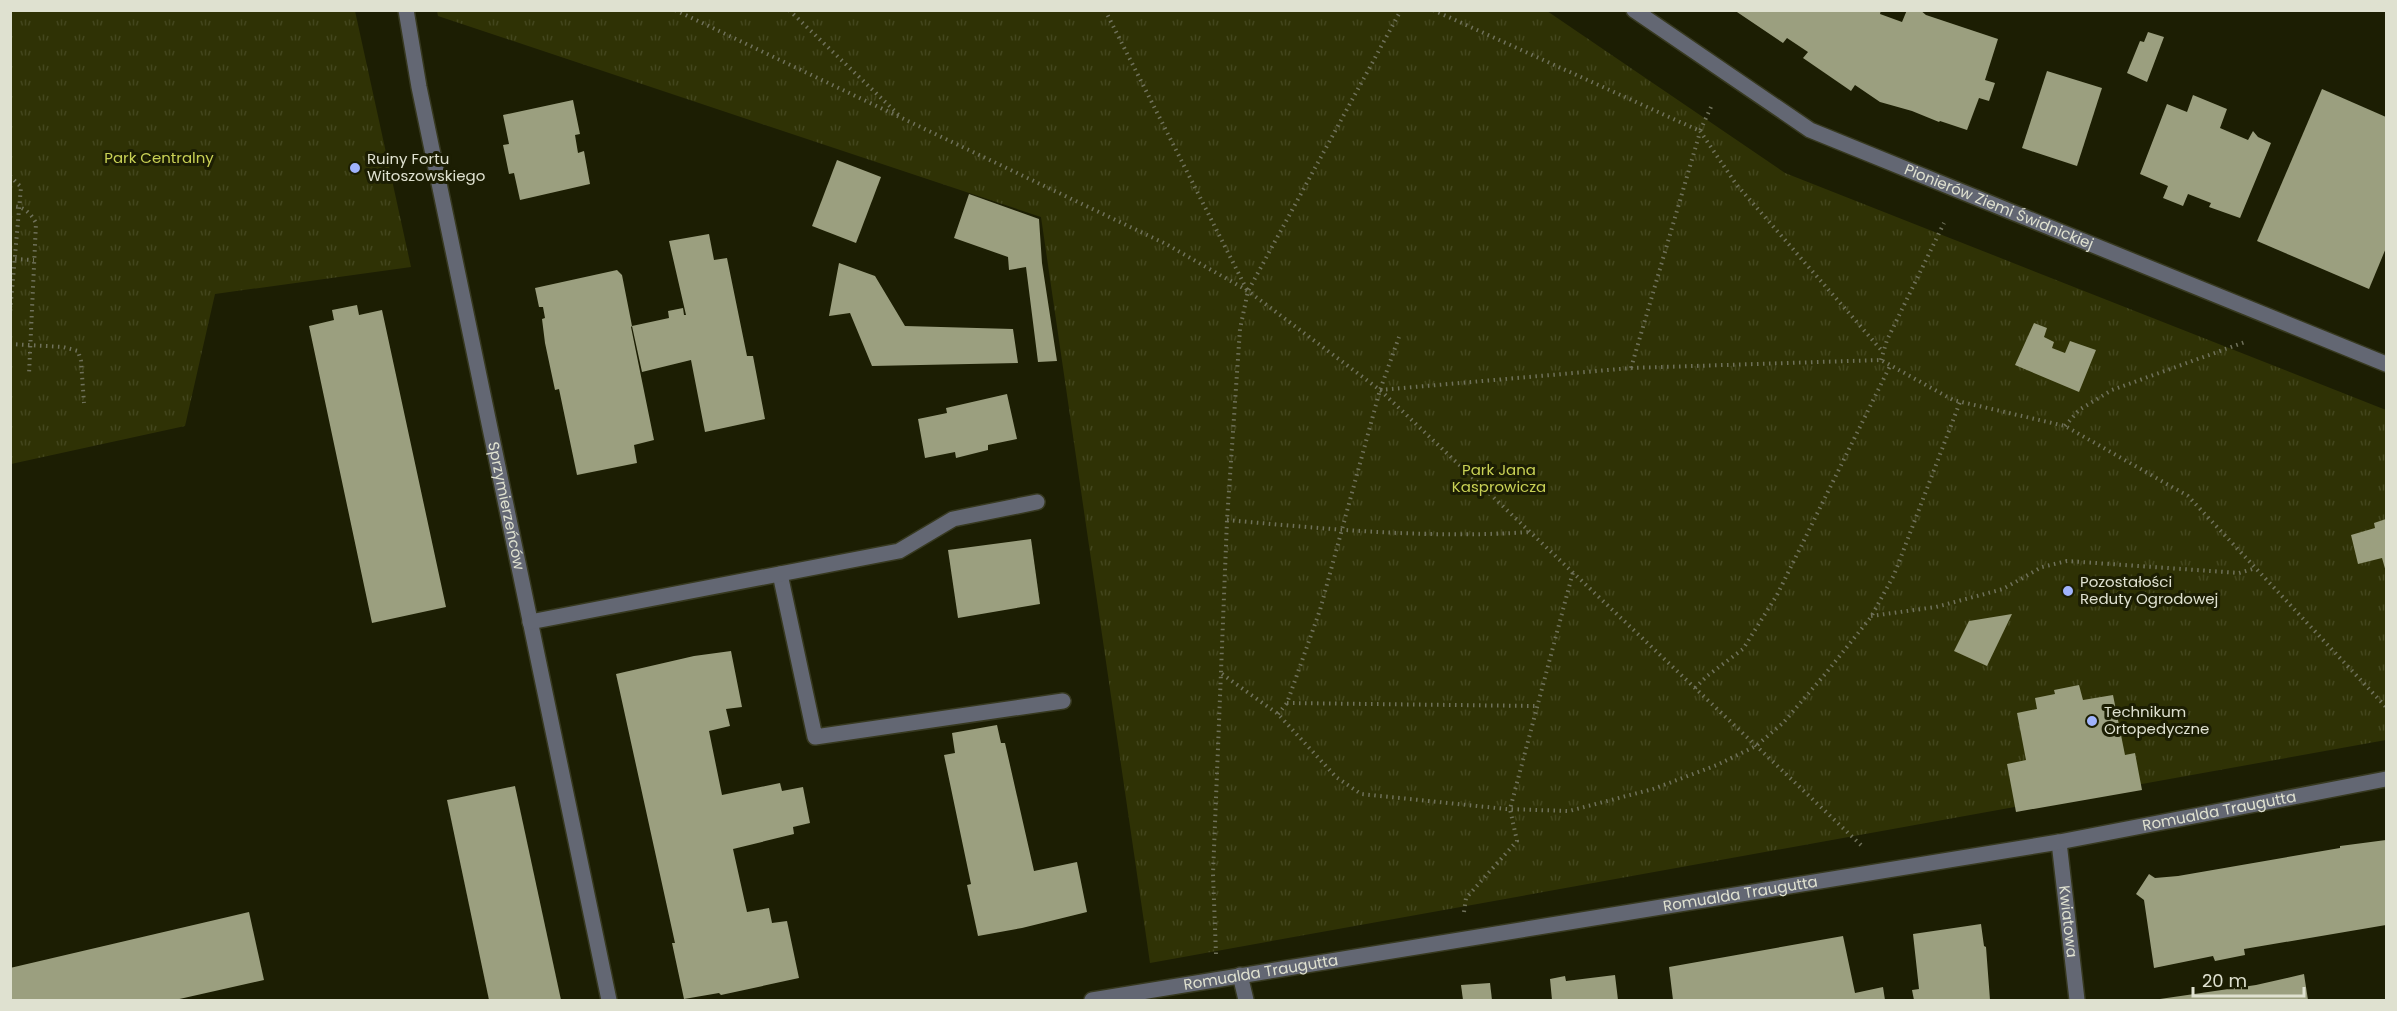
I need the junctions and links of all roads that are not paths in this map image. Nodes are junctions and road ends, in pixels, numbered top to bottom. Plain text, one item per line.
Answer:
1 (406, 10) edge
2 (1634, 10) edge
3 (2386, 364) edge
4 (1037, 502) dead end
5 (780, 574) junction
6 (530, 621) junction
7 (1063, 701) dead end
8 (2386, 779) edge
9 (2059, 842) junction
10 (1240, 975) junction
11 (609, 1000) edge
12 (1092, 1000) edge
13 (1246, 1000) edge
14 (2077, 1000) edge

1 - 6 street, Sprzymierzeńców
2 - 3 street, Pionierów Ziemi Świdnickiej
4 - 5 street
5 - 6 street
5 - 7 street
6 - 11 street, Sprzymierzeńców
8 - 9 street, Romualda Traugutta
9 - 10 street, Romualda Traugutta
9 - 14 street, Kwiatowa
10 - 12 street, Romualda Traugutta
10 - 13 street

